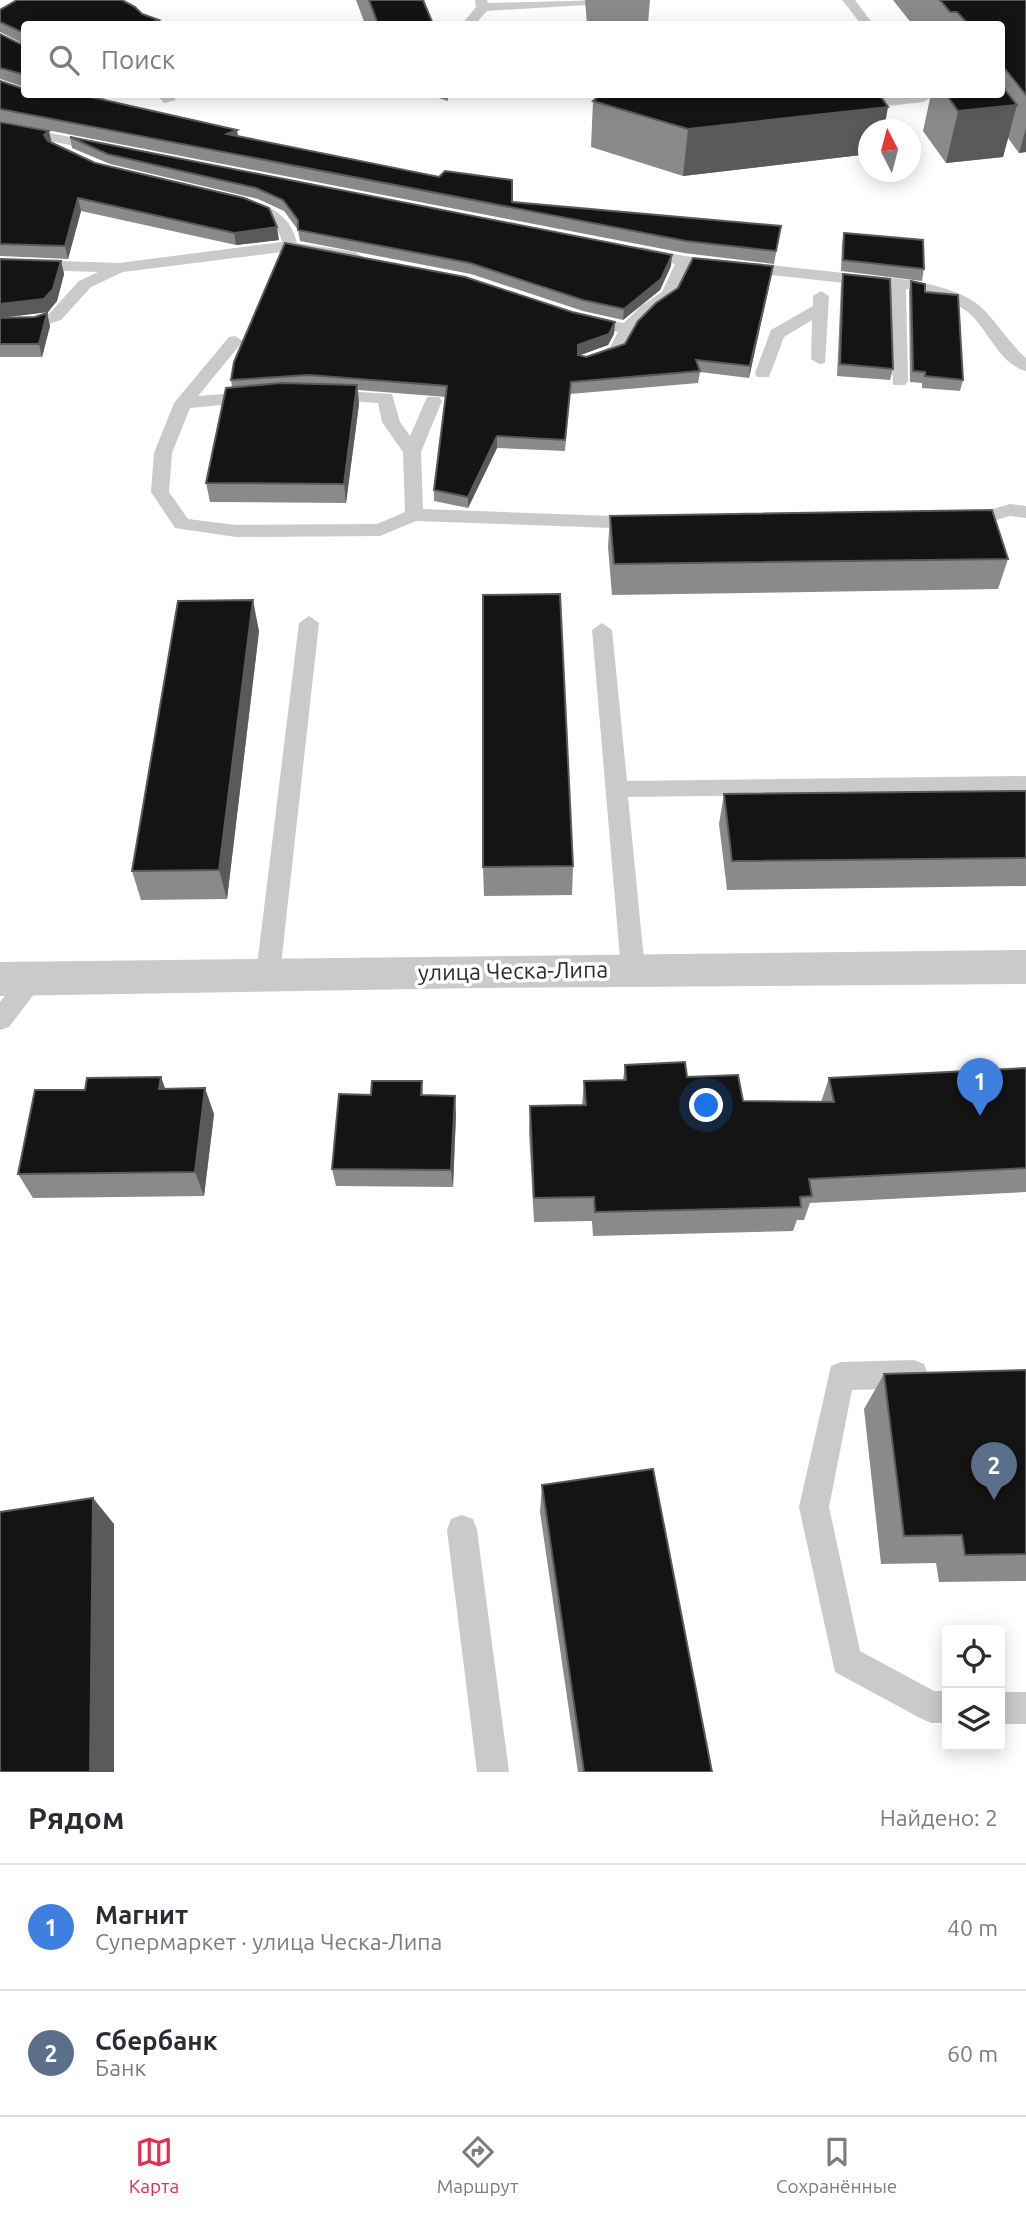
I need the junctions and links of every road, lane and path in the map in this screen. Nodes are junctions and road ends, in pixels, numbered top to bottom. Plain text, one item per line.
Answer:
1 (602, 0) edge
2 (848, 0) edge
3 (482, 3) edge
4 (470, 21) edge
5 (865, 21) edge
6 (92, 98) edge
7 (603, 98) edge
8 (923, 98) edge
9 (48, 99) edge
10 (842, 107) edge
11 (641, 109) edge
12 (3, 127) edge
13 (110, 149) edge
14 (86, 161) edge
15 (225, 199) edge
16 (290, 246) junction
17 (630, 250) edge
18 (368, 260) edge
19 (684, 261) junction
20 (0, 264) edge
21 (119, 268) junction
22 (822, 276) junction
23 (898, 284) junction
24 (821, 308) junction
25 (566, 314) edge
26 (0, 323) edge
27 (628, 330) junction
28 (235, 341) dead end
29 (819, 359) dead end
30 (586, 361) edge
31 (1026, 366) edge
32 (763, 373) dead end
33 (899, 382) dead end
34 (270, 396) edge
35 (309, 396) edge
36 (433, 401) dead end
37 (183, 403) junction
38 (412, 452) junction
39 (1026, 512) edge
40 (414, 515) junction
41 (661, 523) edge
42 (951, 523) edge
43 (309, 623) dead end
44 (602, 630) dead end
45 (1026, 784) edge
46 (617, 789) junction
47 (1026, 967) edge
48 (633, 970) junction
49 (268, 975) junction
50 (17, 979) edge
51 (0, 1020) edge
52 (947, 1374) edge
53 (462, 1530) dead end
54 (942, 1707) edge
55 (1005, 1708) edge
56 (1026, 1708) edge
57 (493, 1772) edge

1 - 3 lane
2 - 5 lane
3 - 4 lane
6 - 9 lane
7 - 11 lane
8 - 10 lane
12 - 13 lane
12 - 14 lane
15 - 16 lane
16 - 18 lane
16 - 21 lane
17 - 19 lane
19 - 22 lane
19 - 27 lane
20 - 21 lane
21 - 26 lane
22 - 23 lane
22 - 24 lane
23 - 31 lane
23 - 33 lane
24 - 29 lane
24 - 32 lane
25 - 27 lane
27 - 30 lane
28 - 37 lane
34 - 37 lane
35 - 38 lane
36 - 38 lane
37 - 40 lane
38 - 40 lane
39 - 42 lane
40 - 41 lane
43 - 49 lane
44 - 46 lane
45 - 46 lane
46 - 48 lane
47 - 48 street, улица Ческа-Липа
48 - 49 street, улица Ческа-Липа
49 - 50 street, улица Ческа-Липа
50 - 51 lane
52 - 54 lane
53 - 57 lane
55 - 56 lane

